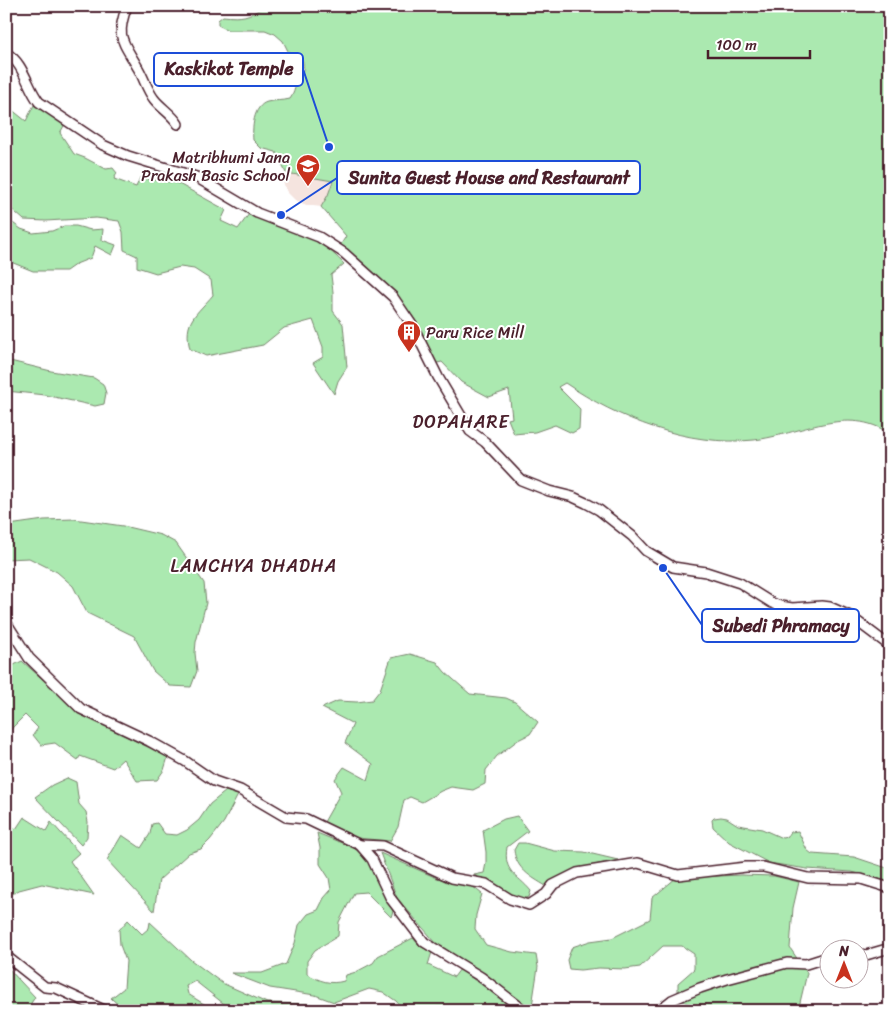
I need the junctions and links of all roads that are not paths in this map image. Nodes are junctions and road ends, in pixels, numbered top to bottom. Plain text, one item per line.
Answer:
1 (127, 6) edge
2 (6, 53) edge
3 (178, 124) dead end
4 (6, 622) edge
5 (890, 646) edge
6 (360, 845) junction
7 (890, 888) edge
8 (890, 948) edge
9 (868, 954) edge
10 (6, 956) edge
11 (818, 960) edge
12 (106, 1011) edge
13 (525, 1011) edge
14 (658, 1011) edge

1 - 3 street
2 - 5 street
4 - 6 street
6 - 7 street
6 - 13 street
8 - 9 street
10 - 12 street
11 - 14 street

